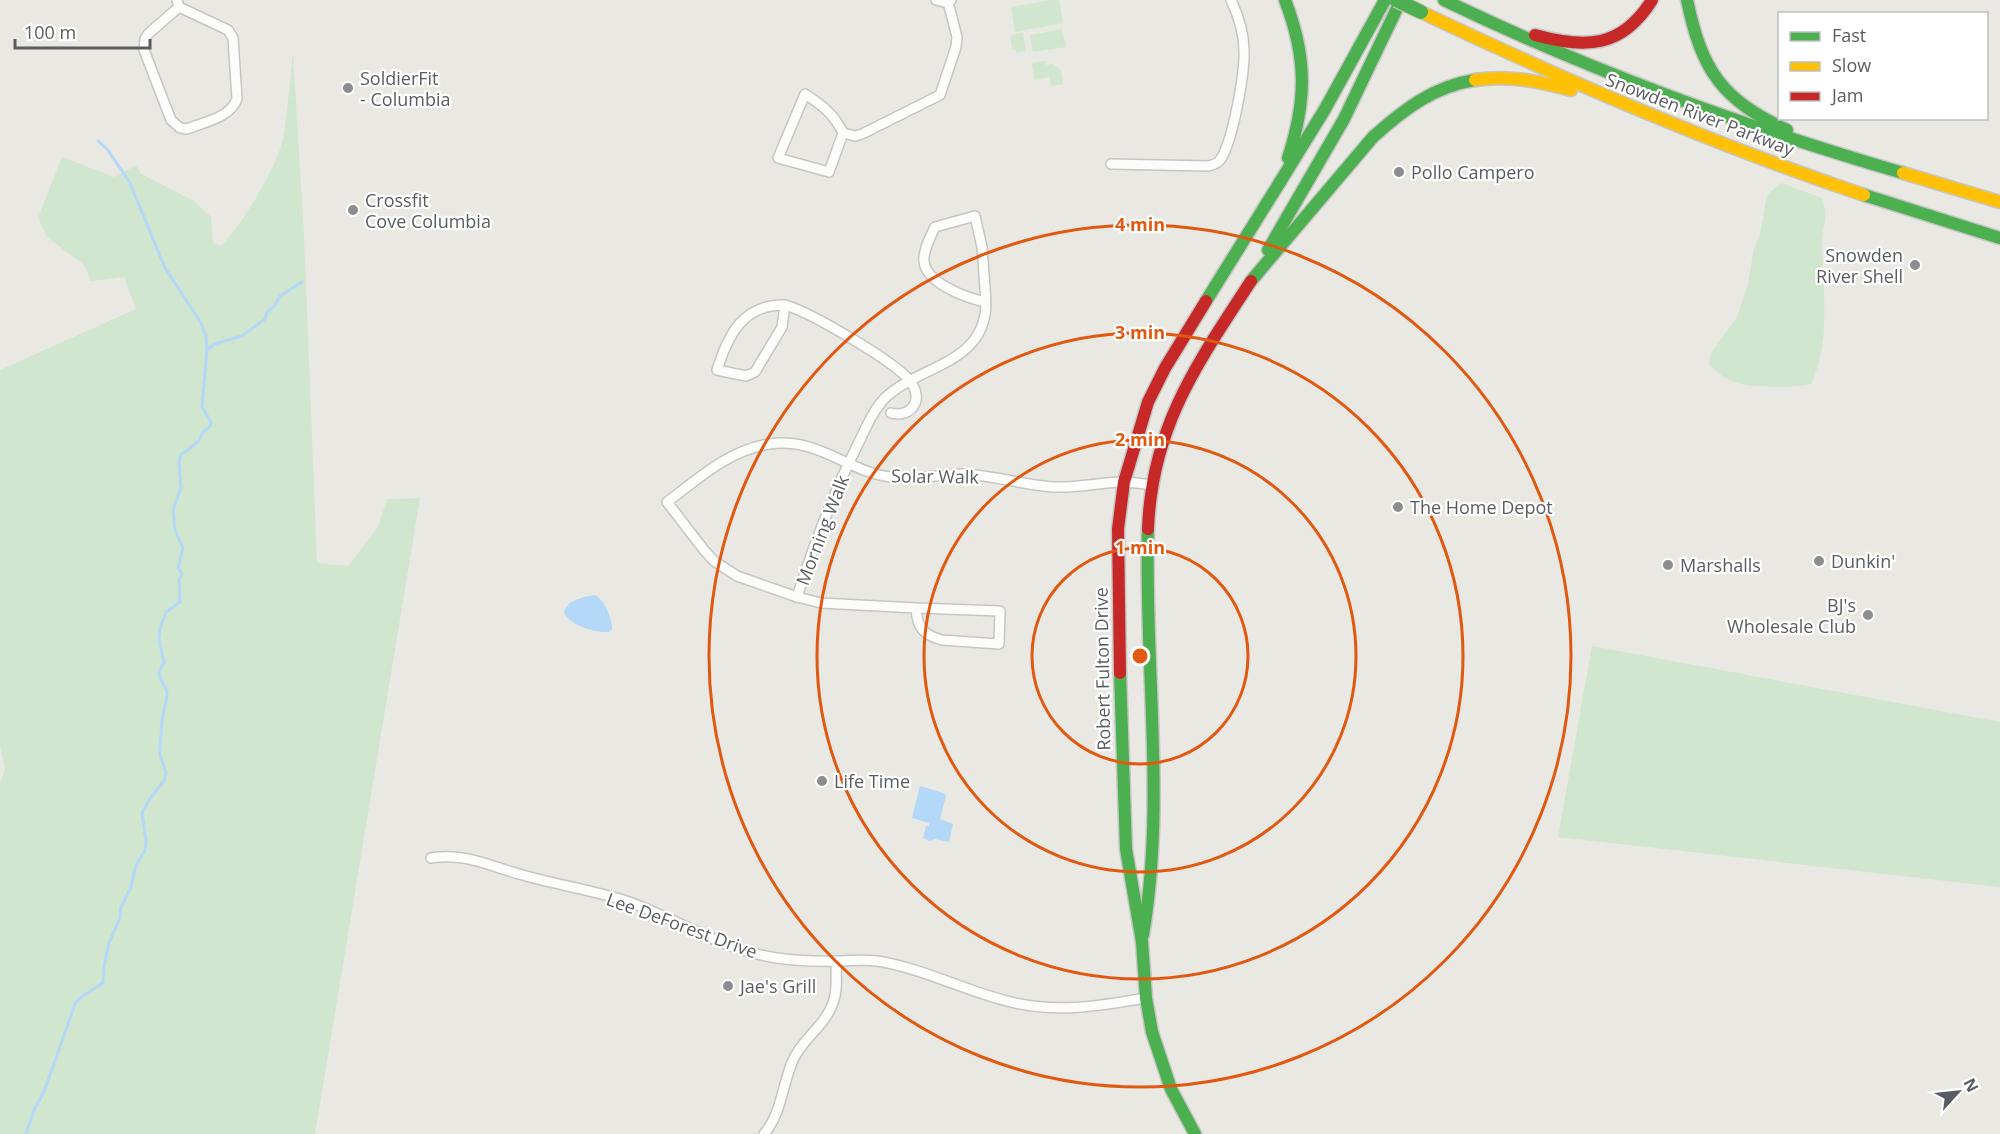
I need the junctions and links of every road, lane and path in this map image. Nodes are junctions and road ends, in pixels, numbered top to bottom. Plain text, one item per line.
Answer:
1 (936, 0) edge
2 (1231, 0) edge
3 (1285, 0) edge
4 (1385, 0) edge
5 (1398, 0) edge
6 (1444, 0) edge
7 (1652, 0) edge
8 (1687, 0) edge
9 (950, 1) edge
10 (178, 3) edge
11 (1476, 16) junction
12 (1674, 126) junction
13 (843, 133) junction
14 (1858, 160) junction
15 (1111, 164) dead end
16 (1280, 182) junction
17 (2000, 202) edge
18 (2000, 238) edge
19 (1251, 280) junction
20 (986, 303) junction
21 (785, 305) junction
22 (910, 382) junction
23 (891, 413) dead end
24 (848, 463) junction
25 (1124, 482) junction
26 (1153, 485) junction
27 (797, 597) junction
28 (916, 608) junction
29 (431, 858) dead end
30 (1142, 942) junction
31 (836, 961) junction
32 (1146, 998) junction
33 (764, 1134) edge
34 (1195, 1134) edge

1 - 9 street
2 - 15 street
3 - 16 main road
4 - 16 main road
5 - 12 main road, Snowden River Parkway, bridge
5 - 19 main road
6 - 11 main road, Snowden River Parkway
7 - 11 main road
8 - 14 main road
9 - 13 street
10 - 10 street
11 - 14 main road, Snowden River Parkway
12 - 18 main road, Snowden River Parkway
12 - 19 main road
13 - 13 street
14 - 17 main road, Snowden River Parkway
16 - 25 main road, Robert Fulton Drive
19 - 26 main road, Robert Fulton Drive
20 - 20 street, Morning Walk
20 - 22 street, Morning Walk
21 - 21 street
21 - 22 street
22 - 23 street
22 - 24 street, Morning Walk
24 - 25 street, Solar Walk
24 - 27 street, Morning Walk
24 - 27 street, Solar Walk
25 - 26 street, Solar Walk
25 - 30 main road, Robert Fulton Drive
26 - 30 main road, Robert Fulton Drive
27 - 28 street
28 - 28 street
29 - 31 street, Lee DeForest Drive
30 - 32 main road, Robert Fulton Drive
31 - 32 street, Lee DeForest Drive
31 - 33 street
32 - 34 main road, Robert Fulton Drive

